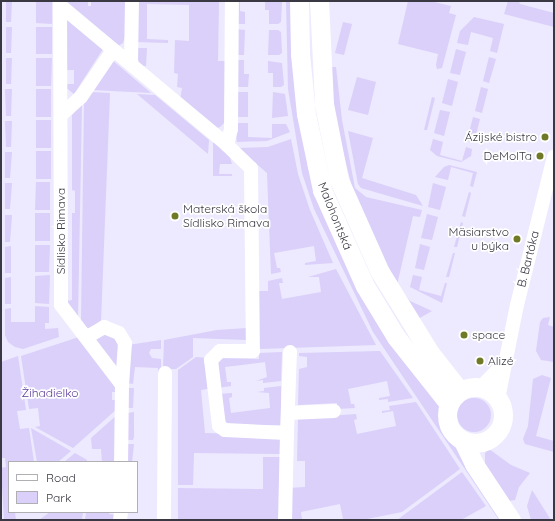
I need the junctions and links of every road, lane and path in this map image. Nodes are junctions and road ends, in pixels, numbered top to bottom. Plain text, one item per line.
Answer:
1 (132, 1) edge
2 (232, 1) edge
3 (299, 1) edge
4 (319, 1) edge
5 (61, 4) edge
6 (113, 50) junction
7 (130, 63) junction
8 (62, 114) junction
9 (227, 145) junction
10 (554, 157) edge
11 (87, 337) junction
12 (290, 352) dead end
13 (507, 361) junction
14 (165, 373) dead end
15 (122, 385) junction
16 (481, 387) junction
17 (454, 397) junction
18 (498, 399) junction
19 (334, 411) dead end
20 (288, 413) junction
21 (287, 433) junction
22 (472, 442) junction
23 (121, 461) edge
24 (164, 520) edge
25 (285, 520) edge
26 (511, 520) edge

1 - 7 street
2 - 9 street
3 - 17 main road, Malohontská
4 - 17 main road, Malohontská
5 - 6 street
5 - 8 street, Sídlisko Rimava
6 - 7 street
6 - 8 street
7 - 9 street
8 - 11 street, Sídlisko Rimava
9 - 21 street
10 - 13 street, B. Bartóka
11 - 15 street, Sídlisko Rimava
11 - 15 street
12 - 20 street
13 - 16 street
13 - 18 street, B. Bartóka
14 - 24 street
15 - 23 street
16 - 17 main road
16 - 18 main road
17 - 22 main road
18 - 22 main road
19 - 20 street
20 - 21 street
21 - 25 street
22 - 26 main road

